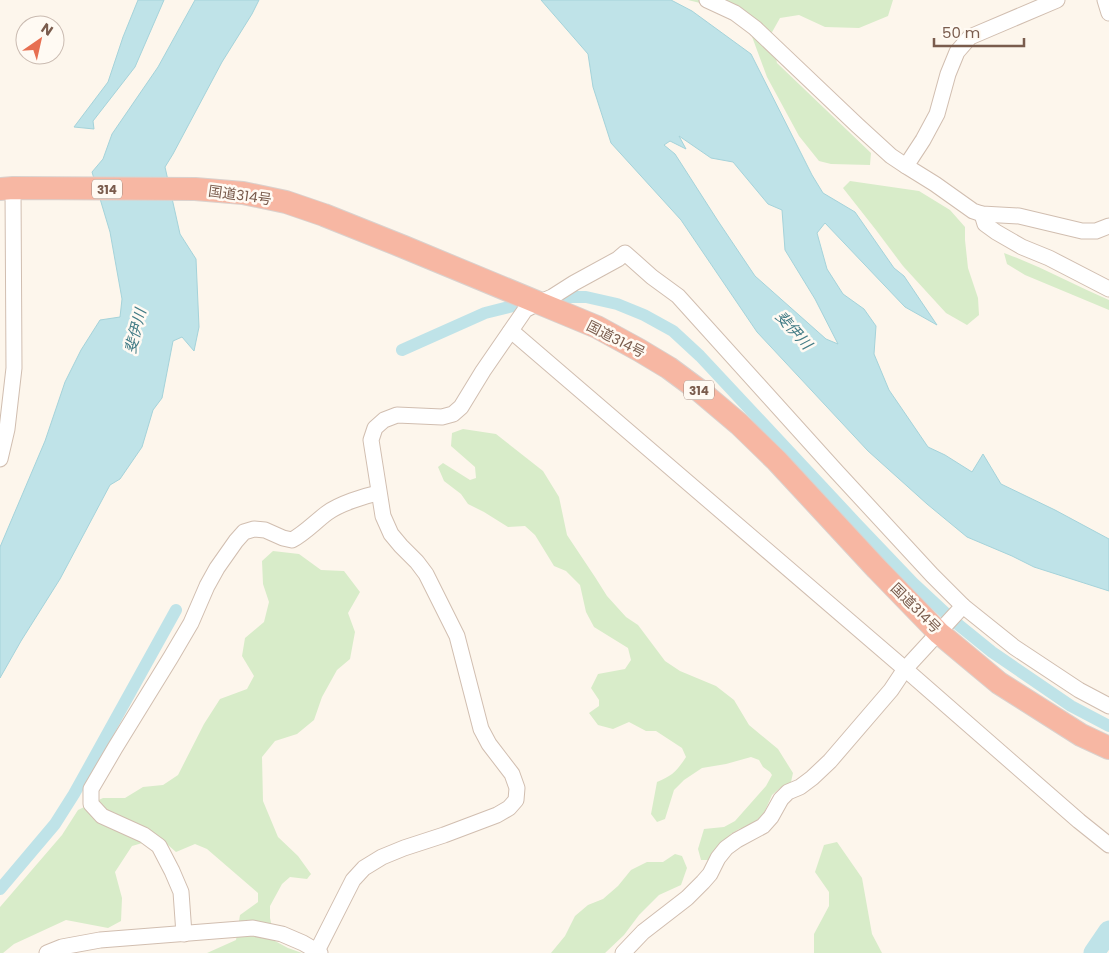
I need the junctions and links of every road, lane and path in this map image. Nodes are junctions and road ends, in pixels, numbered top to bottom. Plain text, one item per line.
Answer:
1 (707, 0) edge
2 (1057, 0) edge
3 (1105, 0) edge
4 (1109, 13) edge
5 (906, 166) junction
6 (11, 188) edge
7 (982, 214) junction
8 (1109, 226) edge
9 (1109, 288) edge
10 (538, 303) junction
11 (510, 332) junction
12 (0, 459) edge
13 (378, 492) junction
14 (963, 606) junction
15 (939, 633) junction
16 (906, 669) junction
17 (1109, 706) edge
18 (1109, 748) edge
19 (1109, 845) edge
20 (184, 934) junction
21 (318, 952) edge
22 (46, 953) edge
23 (623, 953) edge

1 - 5 street
2 - 5 street
3 - 4 street
5 - 7 street
6 - 10 highway, 国道314号 / 314
6 - 12 street
7 - 8 street
7 - 9 street
10 - 11 street
10 - 14 street
10 - 15 highway, 国道314号 / 314
11 - 13 street
11 - 16 street
13 - 20 street
13 - 21 street
14 - 15 street
14 - 17 street
15 - 16 street
15 - 18 highway, 国道314号 / 314
16 - 19 street
16 - 23 street
20 - 21 street
20 - 22 street

